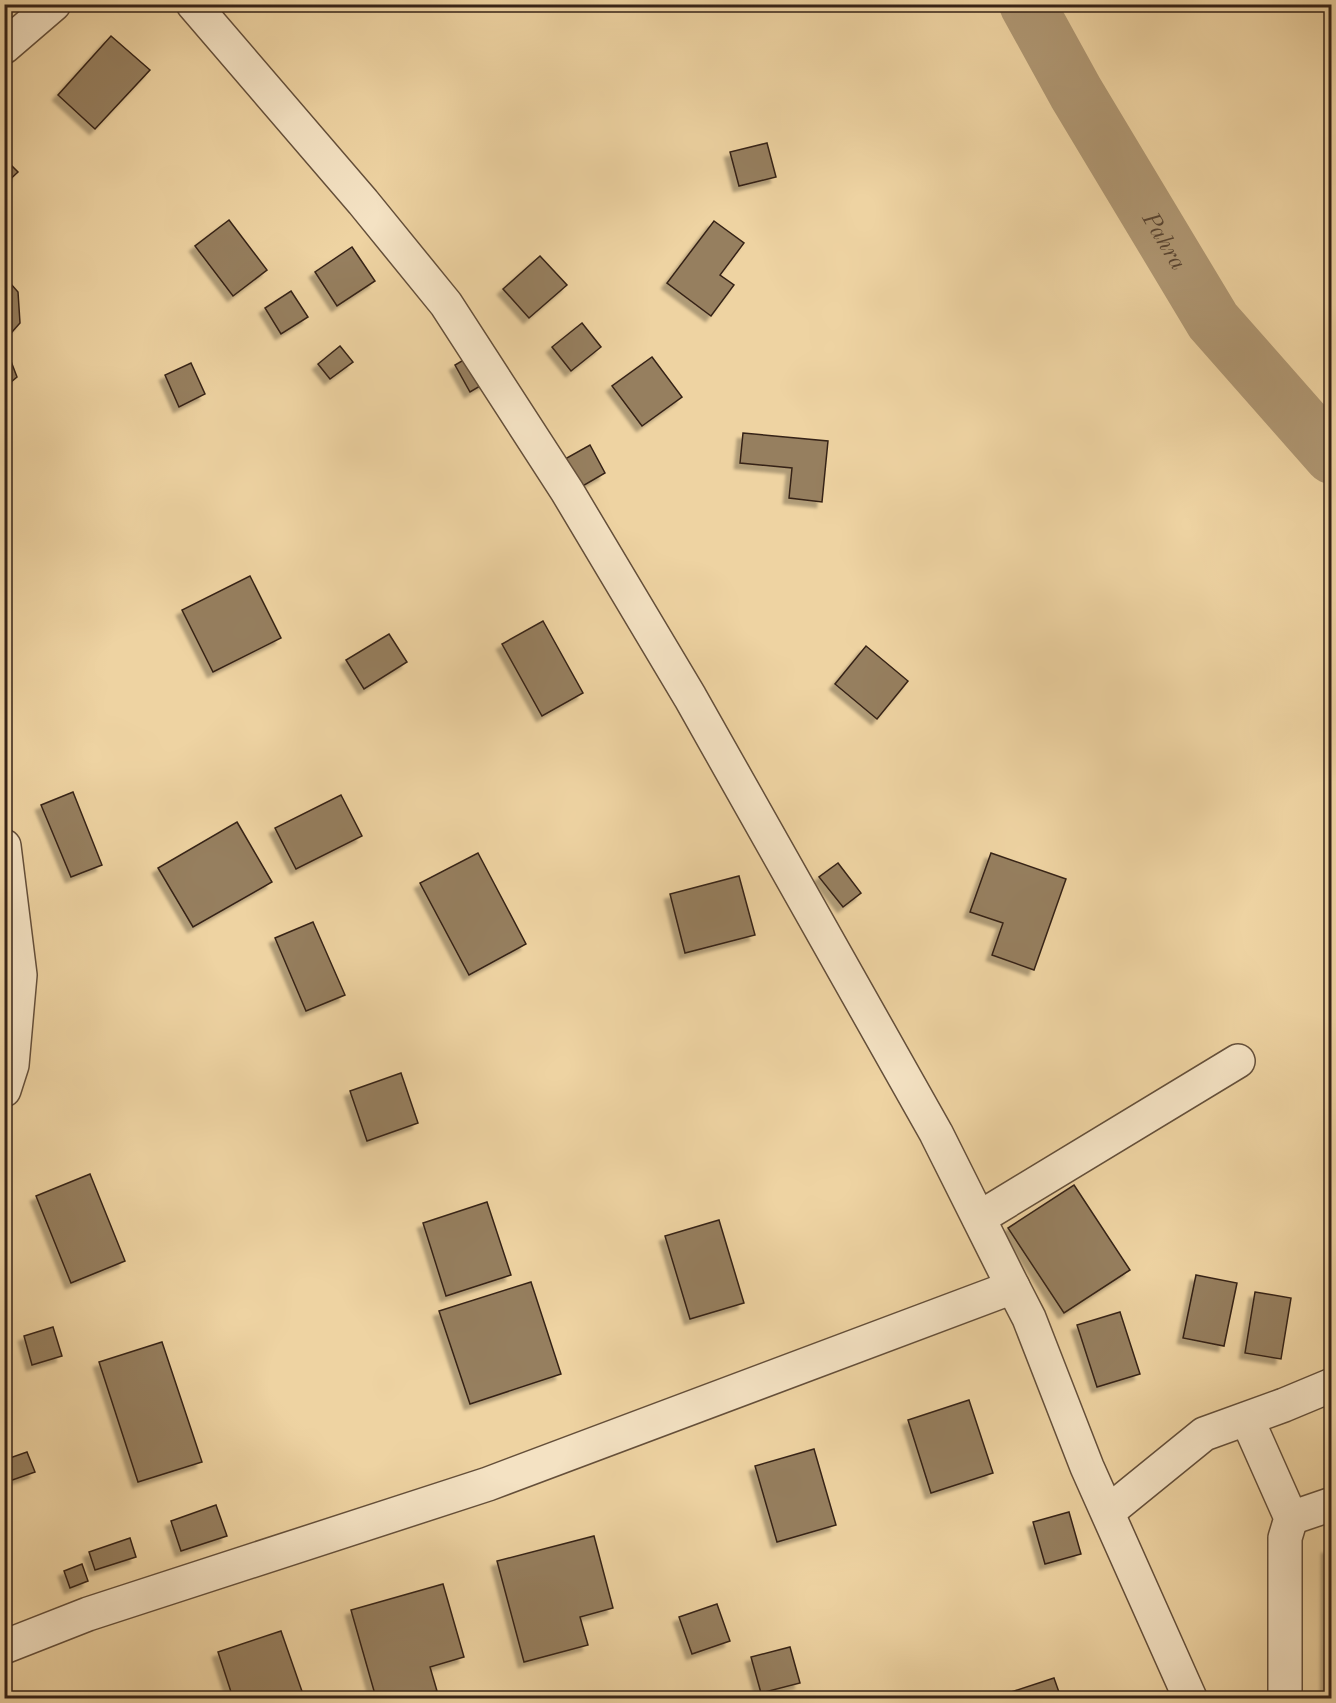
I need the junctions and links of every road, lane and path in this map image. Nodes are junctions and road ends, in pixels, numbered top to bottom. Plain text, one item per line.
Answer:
1 (54, 4) edge
2 (193, 4) edge
3 (4, 47) edge
4 (4, 846) edge
5 (1238, 1061) dead end
6 (4, 1090) edge
7 (979, 1218) junction
8 (1014, 1287) junction
9 (1332, 1385) edge
10 (1247, 1419) junction
11 (1332, 1504) edge
12 (1108, 1512) junction
13 (1291, 1518) junction
14 (4, 1647) edge
15 (1190, 1698) edge
16 (1285, 1698) edge

1 - 3 street
2 - 7 street
4 - 6 street
5 - 7 street
7 - 8 street
8 - 12 street
8 - 14 street
9 - 10 street
10 - 12 street
10 - 13 street
11 - 13 street
12 - 15 street
13 - 16 street

